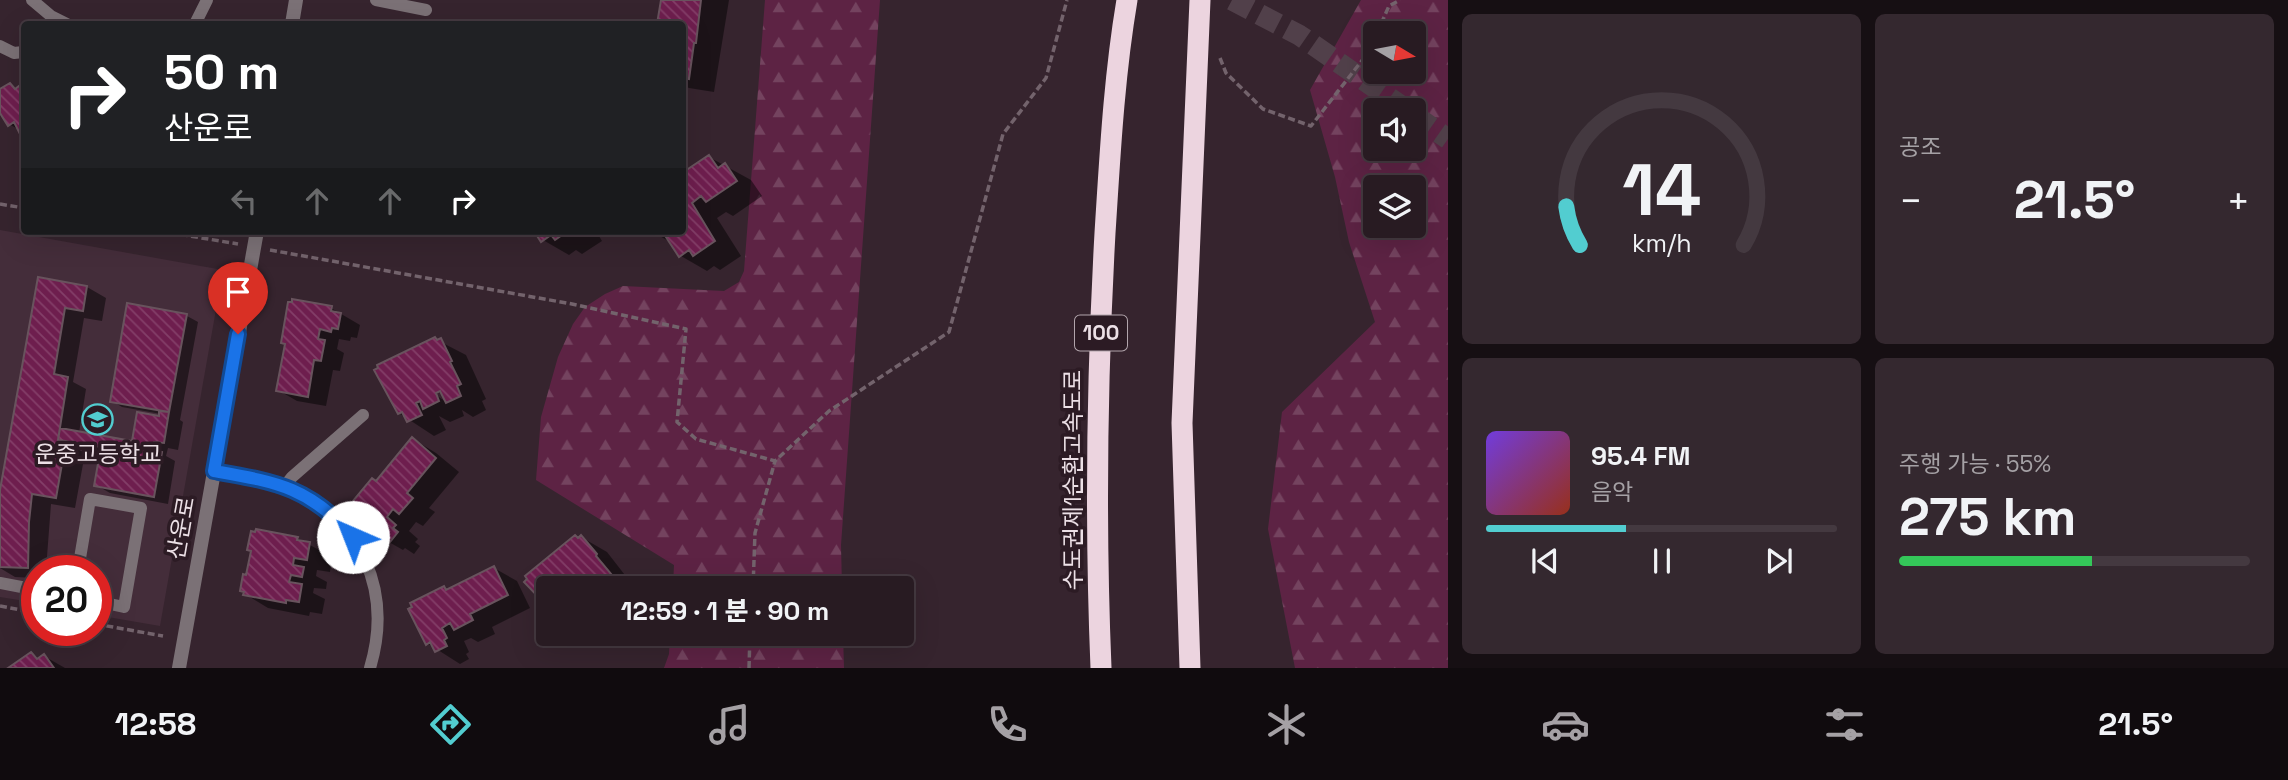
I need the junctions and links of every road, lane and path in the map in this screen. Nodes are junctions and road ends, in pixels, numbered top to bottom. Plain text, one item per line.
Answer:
1 (32, 0) edge
2 (207, 0) edge
3 (296, 0) edge
4 (376, 0) edge
5 (1068, 0) edge
6 (1127, 0) edge
7 (1200, 0) edge
8 (1400, 0) edge
9 (426, 10) dead end
10 (61, 21) edge
11 (196, 21) edge
12 (292, 21) edge
13 (1382, 21) edge
14 (0, 46) edge
15 (1216, 48) dead end
16 (21, 52) edge
17 (1363, 59) edge
18 (0, 204) edge
19 (21, 208) edge
20 (184, 235) edge
21 (256, 235) edge
22 (254, 247) junction
23 (363, 415) dead end
24 (775, 461) junction
25 (214, 471) junction
26 (285, 486) junction
27 (81, 555) edge
28 (753, 576) edge
29 (0, 583) edge
30 (21, 587) edge
31 (112, 604) edge
32 (0, 606) edge
33 (21, 610) edge
34 (112, 627) edge
35 (163, 636) dead end
36 (750, 646) edge
37 (179, 668) edge
38 (370, 668) edge
39 (749, 668) edge
40 (1101, 668) edge
41 (1190, 668) edge

1 - 10 lane
2 - 11 lane
3 - 12 street
4 - 9 lane
5 - 24 path
6 - 40 highway, 수도권제1순환고속도로 / 100
7 - 41 highway, bridge
8 - 13 path
14 - 16 lane
15 - 17 path
18 - 19 path
20 - 22 path
21 - 22 street, 산운로
22 - 24 path
22 - 25 street, 산운로
23 - 26 lane
24 - 28 path
25 - 26 lane
25 - 37 street, 산운로
26 - 38 lane
27 - 31 lane
29 - 30 lane
32 - 33 path
34 - 35 path
36 - 39 path

